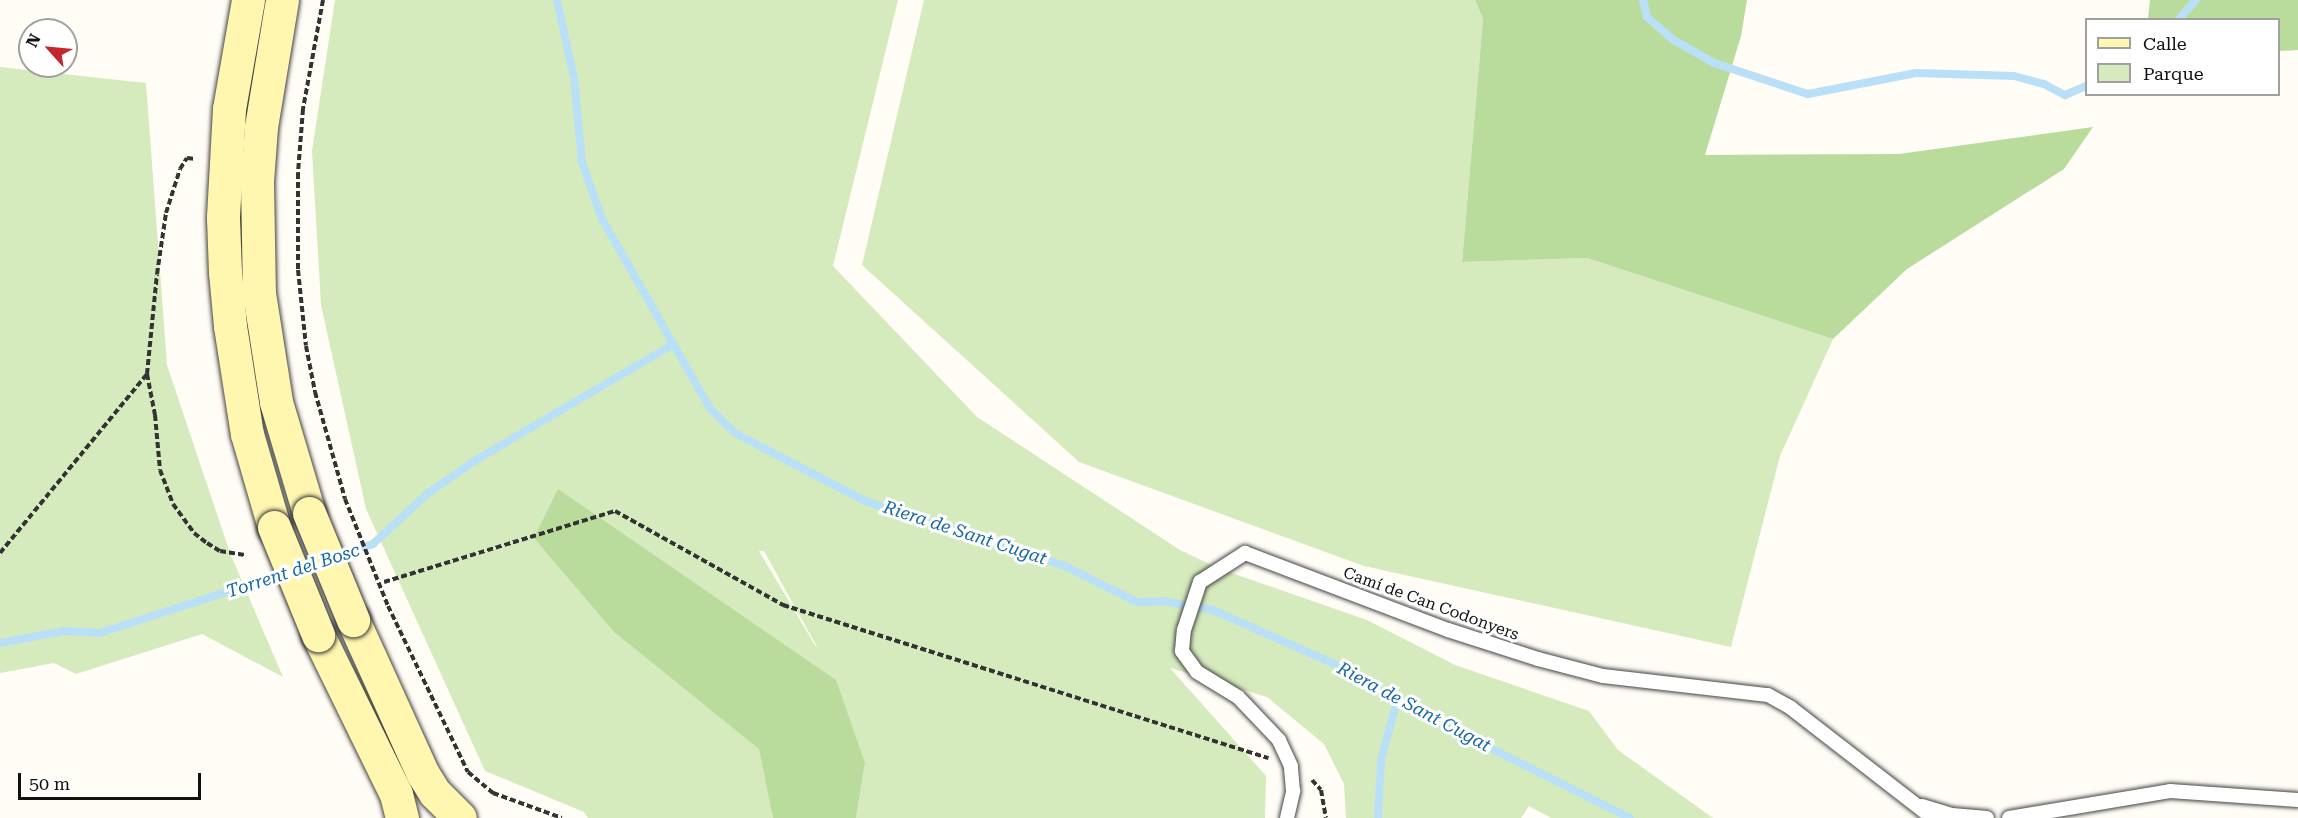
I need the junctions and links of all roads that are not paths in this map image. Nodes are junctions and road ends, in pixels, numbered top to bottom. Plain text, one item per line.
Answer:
1 (248, 0) edge
2 (282, 0) edge
3 (2298, 800) edge
4 (1911, 803) junction
5 (402, 818) edge
6 (460, 818) edge
7 (1287, 818) edge
8 (1933, 818) edge
9 (1987, 818) edge
10 (2009, 818) edge

1 - 5 main road, bridge
2 - 6 main road, bridge
3 - 10 lane
4 - 7 lane, Camí de Can Codonyers
4 - 8 lane
4 - 9 lane

